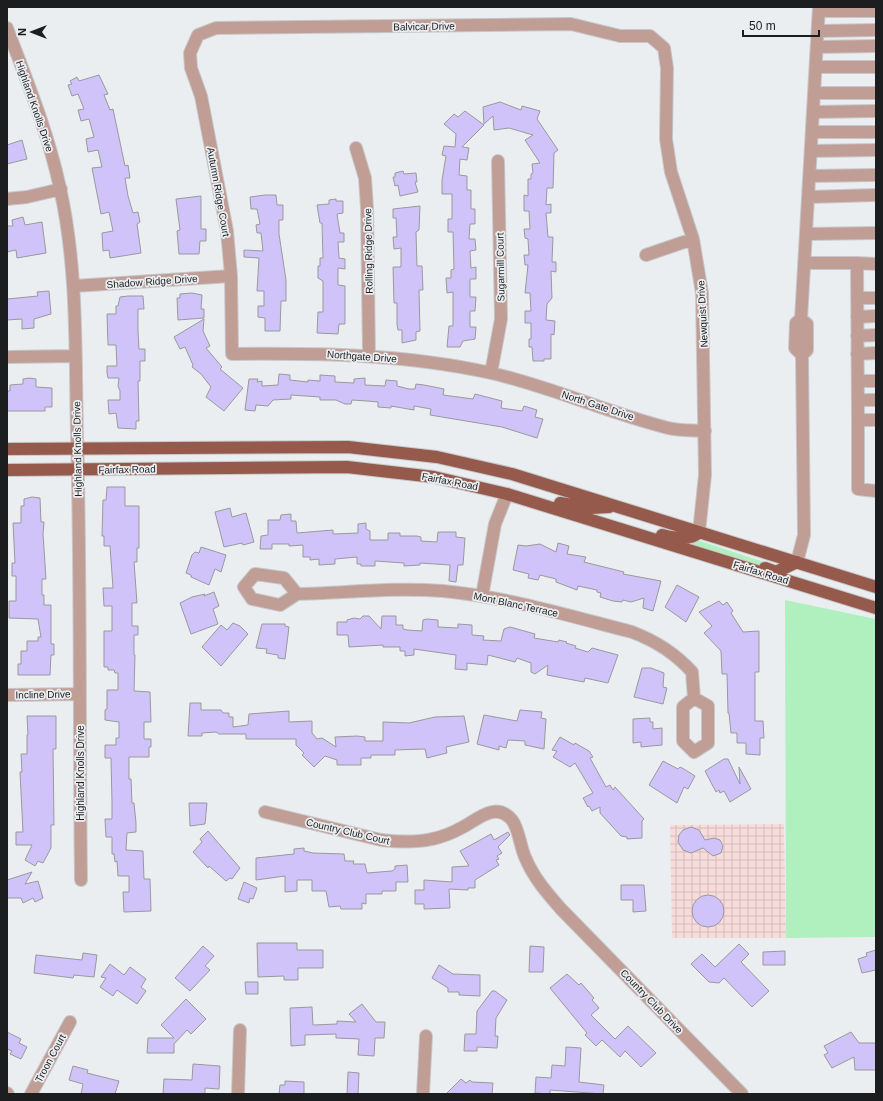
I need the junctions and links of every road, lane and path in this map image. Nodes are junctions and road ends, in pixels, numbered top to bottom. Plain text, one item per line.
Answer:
1 (819, 9) edge
2 (876, 10) edge
3 (7, 28) edge
4 (876, 30) edge
5 (818, 31) junction
6 (198, 35) joint
7 (650, 36) joint
8 (817, 46) junction
9 (876, 46) edge
10 (816, 67) junction
11 (876, 67) edge
12 (814, 93) junction
13 (876, 93) edge
14 (876, 111) edge
15 (814, 112) junction
16 (812, 132) junction
17 (876, 132) edge
18 (356, 148) dead end
19 (876, 150) edge
20 (812, 151) junction
21 (498, 160) dead end
22 (810, 176) junction
23 (876, 176) edge
24 (61, 189) junction
25 (876, 195) edge
26 (809, 197) junction
27 (7, 199) edge
28 (876, 233) edge
29 (806, 234) junction
30 (693, 239) junction
31 (646, 255) dead end
32 (857, 263) junction
33 (805, 264) junction
34 (876, 264) edge
35 (231, 276) junction
36 (74, 286) junction
37 (857, 298) junction
38 (876, 298) edge
39 (876, 316) edge
40 (857, 317) junction
41 (876, 335) edge
42 (857, 336) junction
43 (876, 353) edge
44 (232, 354) joint
45 (858, 354) junction
46 (369, 355) junction
47 (7, 356) edge
48 (75, 356) junction
49 (491, 373) junction
50 (858, 381) junction
51 (876, 381) edge
52 (858, 400) junction
53 (876, 400) edge
54 (858, 420) junction
55 (876, 420) edge
56 (705, 431) junction
57 (78, 448) junction
58 (7, 450) edge
59 (78, 469) junction
60 (7, 470) edge
61 (876, 491) edge
62 (507, 494) junction
63 (618, 506) junction
64 (597, 522) junction
65 (699, 532) junction
66 (729, 562) junction
67 (797, 562) junction
68 (876, 587) edge
69 (297, 594) dead end
70 (482, 596) junction
71 (876, 608) edge
72 (79, 694) junction
73 (7, 695) edge
74 (694, 698) dead end
75 (264, 812) dead end
76 (81, 880) dead end
77 (561, 909) joint
78 (70, 1022) dead end
79 (240, 1030) dead end
80 (426, 1036) dead end
81 (31, 1094) edge
82 (238, 1094) edge
83 (424, 1094) edge
84 (742, 1094) edge

1 - 2 street
1 - 5 street
3 - 24 street, Highland Knolls Drive
4 - 5 street
5 - 8 street
6 - 7 street, Balvicar Drive
6 - 35 street, Autumn Ridge Court
7 - 30 street, Newquist Drive
8 - 9 street
8 - 10 street
10 - 11 street
10 - 12 street
12 - 13 street
12 - 15 street
14 - 15 street
15 - 16 street
16 - 17 street
16 - 20 street
18 - 46 street, Rolling Ridge Drive
19 - 20 street
20 - 22 street
21 - 49 street, Sugarmill Court
22 - 23 street
22 - 26 street
24 - 27 street
24 - 36 street, Highland Knolls Drive
25 - 26 street
26 - 29 street
28 - 29 street
29 - 33 street
30 - 31 street
30 - 56 street, Newquist Drive
32 - 33 street
32 - 34 street
32 - 37 street
33 - 67 street
35 - 36 street, Shadow Ridge Drive
35 - 44 street, Autumn Ridge Court
36 - 48 street, Highland Knolls Drive
37 - 38 street
37 - 40 street
39 - 40 street
40 - 42 street
41 - 42 street
42 - 45 street
43 - 45 street
44 - 46 street, Northgate Drive
45 - 50 street
46 - 49 street, Northgate Drive
47 - 48 street
48 - 57 street, Highland Knolls Drive
49 - 56 street, North Gate Drive
50 - 51 street
50 - 52 street
52 - 53 street
52 - 54 street
54 - 55 street
54 - 61 street
56 - 65 street, Newquist Drive
57 - 58 main road, Fairfax Road
57 - 59 street, Highland Knolls Drive
57 - 63 main road, Fairfax Road
59 - 60 main road, Fairfax Road
59 - 62 main road, Fairfax Road
59 - 72 street, Highland Knolls Drive
62 - 63 main road
62 - 64 main road, Fairfax Road
62 - 70 street
63 - 65 main road, Fairfax Road
64 - 65 main road
64 - 66 main road, Fairfax Road
65 - 67 main road, Fairfax Road
66 - 67 main road
66 - 71 main road, Fairfax Road
67 - 68 main road, Fairfax Road
69 - 70 street, Mont Blanc Terrace
70 - 74 street, Mont Blanc Terrace
72 - 73 street, Incline Drive
72 - 76 street, Highland Knolls Drive
75 - 77 street, Country Club Court
77 - 84 street, Country Club Drive
78 - 81 street, Troon Court
79 - 82 street
80 - 83 street

